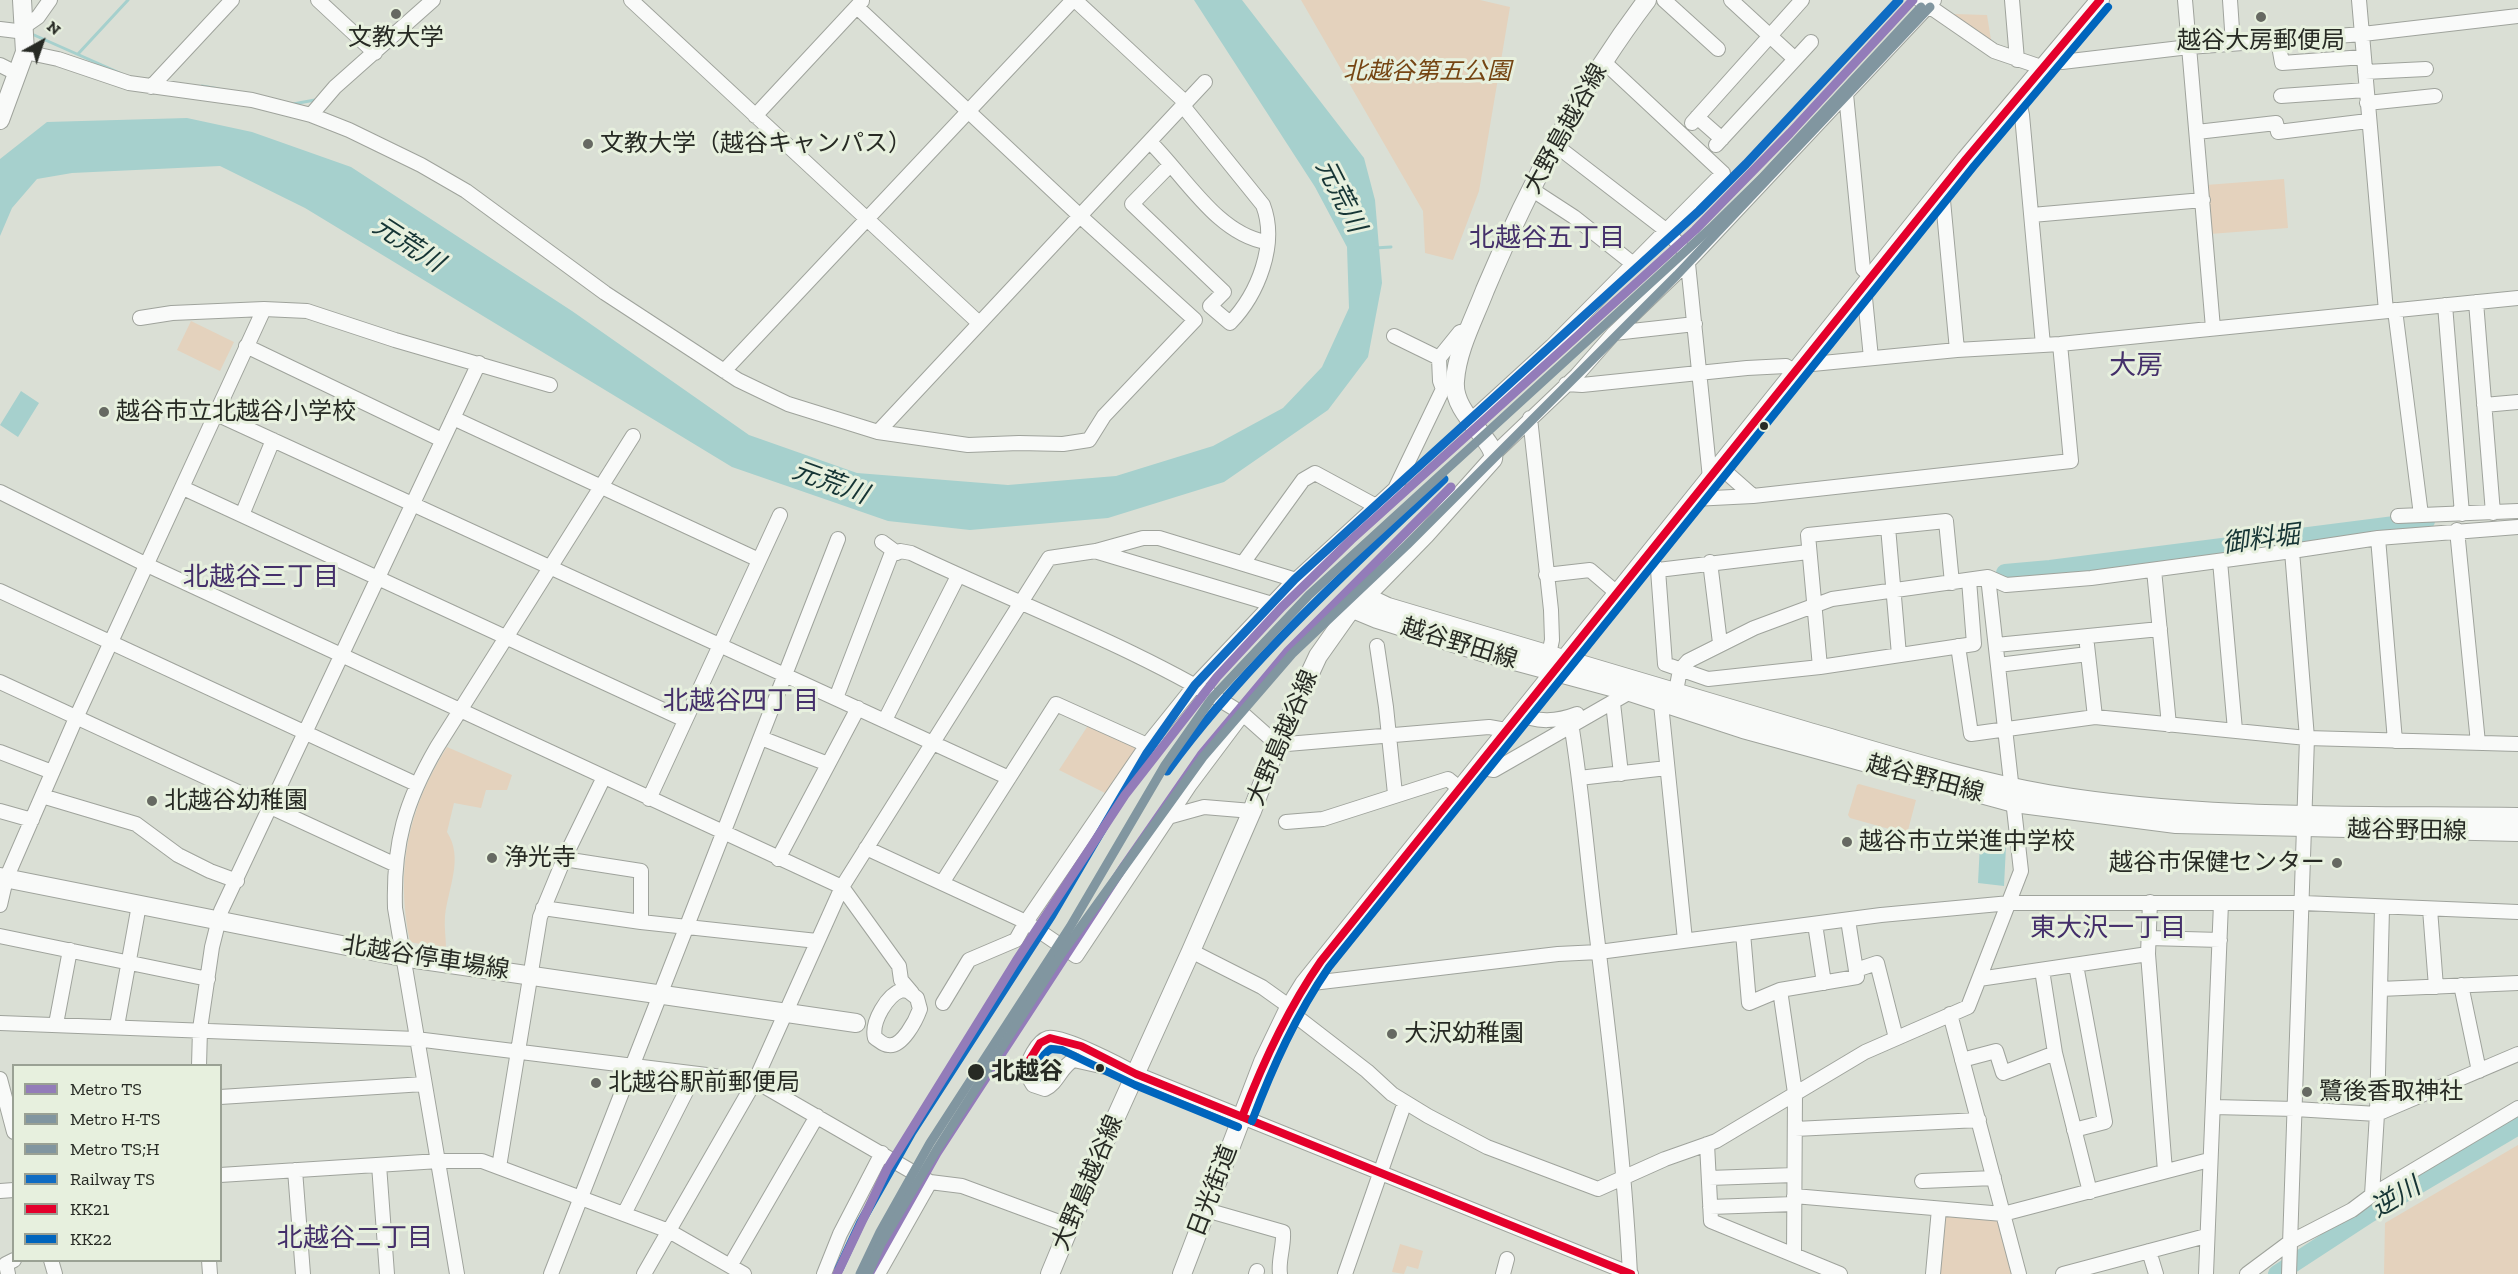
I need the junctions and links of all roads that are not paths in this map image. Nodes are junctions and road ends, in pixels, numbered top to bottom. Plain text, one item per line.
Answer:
1 (22, 0) edge
2 (50, 0) edge
3 (232, 0) edge
4 (318, 0) edge
5 (433, 0) edge
6 (631, 0) edge
7 (653, 0) edge
8 (1074, 0) edge
9 (1647, 0) edge
10 (1664, 0) edge
11 (1731, 0) edge
12 (1802, 0) edge
13 (2012, 0) edge
14 (2100, 0) edge
15 (2185, 0) edge
16 (2230, 0) edge
17 (2359, 0) edge
18 (1927, 2) edge
19 (860, 3) edge
20 (643, 11) junction
21 (2518, 16) edge
22 (0, 29) edge
23 (25, 29) junction
24 (2363, 34) junction
25 (1770, 36) junction
26 (2278, 40) junction
27 (1811, 42) dead end
28 (2233, 44) junction
29 (2189, 47) junction
30 (1718, 49) dead end
31 (26, 52) junction
32 (375, 53) junction
33 (2364, 57) junction
34 (1795, 59) junction
35 (2018, 60) junction
36 (1604, 61) junction
37 (2049, 62) junction
38 (0, 65) edge
39 (2426, 69) dead end
40 (2365, 72) junction
41 (18, 74) junction
42 (1205, 82) dead end
43 (151, 87) junction
44 (1846, 94) junction
45 (2281, 96) dead end
46 (2367, 96) junction
47 (2435, 96) dead end
48 (2015, 101) junction
49 (1184, 105) junction
50 (968, 111) junction
51 (311, 115) junction
52 (755, 116) junction
53 (0, 120) edge
54 (2368, 121) junction
55 (2197, 132) junction
56 (1150, 142) junction
57 (1554, 144) junction
58 (1170, 165) junction
59 (1531, 189) junction
60 (1942, 190) junction
61 (2203, 200) junction
62 (2032, 215) junction
63 (1080, 216) junction
64 (866, 220) junction
65 (1667, 231) junction
66 (1266, 242) junction
67 (1689, 261) junction
68 (1632, 263) junction
69 (1872, 277) junction
70 (1859, 293) junction
71 (2518, 298) edge
72 (2476, 303) junction
73 (2445, 305) junction
74 (264, 309) junction
75 (2390, 311) junction
76 (140, 318) dead end
77 (979, 323) junction
78 (1695, 324) junction
79 (2213, 328) junction
80 (1469, 330) junction
81 (1614, 333) junction
82 (1394, 336) dead end
83 (2060, 344) junction
84 (2043, 345) junction
85 (246, 346) junction
86 (1957, 350) junction
87 (1439, 358) junction
88 (1871, 358) junction
89 (479, 363) junction
90 (1799, 369) junction
91 (724, 371) junction
92 (1699, 372) junction
93 (1566, 384) junction
94 (550, 386) dead end
95 (1449, 386) junction
96 (2518, 402) edge
97 (2484, 405) junction
98 (214, 413) junction
99 (453, 418) junction
100 (1530, 418) junction
101 (1470, 421) junction
102 (878, 432) junction
103 (633, 436) dead end
104 (273, 440) junction
105 (442, 440) junction
106 (1494, 454) junction
107 (1714, 472) junction
108 (601, 487) junction
109 (183, 488) junction
110 (0, 492) edge
111 (1753, 496) junction
112 (1693, 499) junction
113 (413, 503) junction
114 (1376, 506) junction
115 (2518, 511) edge
116 (2493, 513) junction
117 (2462, 514) junction
118 (242, 515) junction
119 (780, 515) dead end
120 (2421, 515) junction
121 (2398, 516) dead end
122 (1888, 527) junction
123 (2518, 527) edge
124 (2457, 530) junction
125 (2378, 538) junction
126 (838, 539) dead end
127 (882, 542) dead end
128 (897, 551) junction
129 (1096, 551) junction
130 (2292, 551) junction
131 (1808, 552) junction
132 (759, 561) junction
133 (2220, 561) junction
134 (1243, 562) junction
135 (1710, 562) junction
136 (1652, 563) junction
137 (147, 565) junction
138 (551, 566) junction
139 (2154, 570) junction
140 (1546, 575) junction
141 (958, 576) junction
142 (1988, 577) junction
143 (377, 578) junction
144 (1296, 580) junction
145 (1969, 580) junction
146 (1952, 583) junction
147 (0, 591) edge
148 (1893, 591) junction
149 (1617, 593) junction
150 (1359, 602) junction
151 (1022, 603) junction
152 (1272, 604) junction
153 (1813, 606) junction
154 (2160, 629) junction
155 (506, 637) junction
156 (2086, 637) junction
157 (111, 642) junction
158 (1720, 643) junction
159 (720, 644) junction
160 (1996, 645) junction
161 (1377, 646) dead end
162 (1958, 646) junction
163 (2088, 654) junction
164 (341, 655) junction
165 (1899, 655) junction
166 (1555, 661) junction
167 (1998, 665) junction
168 (1820, 667) junction
169 (1680, 670) junction
170 (785, 674) junction
171 (0, 682) edge
172 (1196, 684) junction
173 (1630, 692) junction
174 (1676, 692) junction
175 (836, 698) junction
176 (1611, 704) junction
177 (1661, 704) junction
178 (858, 708) junction
179 (460, 711) junction
180 (1520, 712) junction
181 (1243, 714) junction
182 (2095, 717) junction
183 (76, 718) junction
184 (686, 720) junction
185 (885, 720) junction
186 (1570, 721) junction
187 (2169, 725) junction
188 (2006, 727) junction
189 (1506, 730) junction
190 (2235, 730) junction
191 (304, 733) junction
192 (1388, 736) junction
193 (760, 738) junction
194 (2307, 738) junction
195 (2395, 741) junction
196 (932, 742) junction
197 (1278, 742) junction
198 (2478, 743) junction
199 (2518, 744) edge
200 (1147, 745) junction
201 (0, 752) edge
202 (828, 764) junction
203 (1477, 767) junction
204 (1667, 768) junction
205 (52, 772) junction
206 (1621, 774) junction
207 (604, 777) junction
208 (1009, 778) junction
209 (1580, 778) junction
210 (416, 784) junction
211 (1460, 788) junction
212 (1395, 795) junction
213 (2013, 795) junction
214 (42, 796) junction
215 (649, 798) junction
216 (269, 808) junction
217 (0, 811) edge
218 (1252, 811) junction
219 (1168, 817) junction
220 (2518, 817) edge
221 (32, 820) junction
222 (1286, 822) dead end
223 (2304, 822) junction
224 (2518, 832) edge
225 (723, 833) junction
226 (866, 848) junction
227 (564, 859) junction
228 (778, 859) junction
229 (396, 865) junction
230 (3, 878) edge
231 (237, 881) junction
232 (942, 883) junction
233 (842, 887) junction
234 (2150, 902) junction
235 (2010, 903) junction
236 (2221, 903) junction
237 (2302, 903) junction
238 (0, 905) edge
239 (139, 906) junction
240 (543, 908) junction
241 (2382, 908) junction
242 (2430, 909) junction
243 (2518, 912) edge
244 (1848, 920) junction
245 (217, 921) junction
246 (641, 922) junction
247 (1026, 922) junction
248 (1815, 924) junction
249 (688, 926) junction
250 (1743, 933) junction
251 (0, 936) edge
252 (2149, 938) junction
253 (1685, 940) junction
254 (2220, 940) junction
255 (817, 941) junction
256 (70, 950) junction
257 (1191, 951) junction
258 (1599, 952) junction
259 (2148, 954) junction
260 (402, 957) junction
261 (128, 962) junction
262 (2076, 965) junction
263 (1856, 970) junction
264 (2042, 970) junction
265 (531, 975) junction
266 (208, 979) junction
267 (1979, 979) junction
268 (901, 980) junction
269 (1824, 983) junction
270 (2518, 983) edge
271 (1304, 984) junction
272 (2461, 986) junction
273 (2436, 987) junction
274 (2380, 989) junction
275 (1780, 990) junction
276 (661, 993) junction
277 (912, 993) junction
278 (893, 995) junction
279 (943, 1003) dead end
280 (1289, 1008) junction
281 (786, 1013) junction
282 (1950, 1014) junction
283 (879, 1017) junction
284 (0, 1023) edge
285 (855, 1023) junction
286 (57, 1024) junction
287 (117, 1026) junction
288 (200, 1029) junction
289 (875, 1038) junction
290 (1896, 1038) junction
291 (416, 1039) junction
292 (518, 1052) junction
293 (2055, 1053) junction
294 (2518, 1054) edge
295 (1962, 1060) junction
296 (199, 1064) edge
297 (633, 1066) junction
298 (2479, 1071) junction
299 (695, 1074) junction
300 (1136, 1074) junction
301 (0, 1079) edge
302 (755, 1082) junction
303 (424, 1084) junction
304 (1795, 1093) junction
305 (222, 1097) edge
306 (1405, 1102) junction
307 (2214, 1107) junction
308 (2518, 1108) edge
309 (2295, 1109) junction
310 (11, 1112) edge
311 (2377, 1114) junction
312 (817, 1116) junction
313 (1242, 1117) junction
314 (1978, 1120) junction
315 (1795, 1129) junction
316 (2074, 1130) junction
317 (1707, 1144) junction
318 (882, 1153) junction
319 (2209, 1160) junction
320 (439, 1161) junction
321 (379, 1164) junction
322 (499, 1167) junction
323 (295, 1170) junction
324 (2165, 1171) junction
325 (1381, 1173) junction
326 (222, 1175) edge
327 (1794, 1175) junction
328 (1625, 1178) junction
329 (1709, 1178) junction
330 (1994, 1178) junction
331 (1922, 1181) dead end
332 (930, 1182) junction
333 (2090, 1192) junction
334 (2372, 1195) junction
335 (581, 1197) junction
336 (1794, 1200) junction
337 (1710, 1207) junction
338 (1939, 1209) junction
339 (1206, 1210) junction
340 (624, 1214) junction
341 (2003, 1214) junction
342 (1070, 1226) junction
343 (669, 1231) junction
344 (2206, 1236) junction
345 (2290, 1244) junction
346 (2149, 1251) junction
347 (1794, 1255) junction
348 (1507, 1259) dead end
349 (12, 1261) edge
350 (730, 1266) junction
351 (2289, 1272) edge
352 (8, 1274) edge
353 (303, 1274) edge
354 (387, 1274) edge
355 (457, 1274) edge
356 (551, 1274) edge
357 (644, 1274) edge
358 (744, 1274) edge
359 (824, 1274) edge
360 (878, 1274) edge
361 (1050, 1274) edge
362 (1182, 1274) edge
363 (1280, 1274) edge
364 (1345, 1274) edge
365 (1503, 1274) edge
366 (1630, 1274) edge
367 (1840, 1274) edge
368 (1933, 1274) edge
369 (2019, 1274) edge
370 (2062, 1274) edge
371 (2156, 1274) edge
372 (2206, 1274) edge
373 (2247, 1274) edge

1 - 23 main road
2 - 23 street
3 - 43 street
4 - 32 street
5 - 32 street
6 - 20 street
7 - 20 street
8 - 49 street
8 - 50 street
9 - 36 main road, 大野島越谷線
10 - 30 street
11 - 25 street
12 - 25 street
13 - 35 street
14 - 37 main road, 日光街道
15 - 29 street
16 - 28 street
17 - 24 street
18 - 35 street
18 - 44 street
19 - 50 street
19 - 52 street
20 - 52 street
21 - 24 street
22 - 23 street
23 - 31 main road
24 - 26 street
24 - 33 street
25 - 34 street
25 - 34 street
26 - 28 street
26 - 33 street
27 - 34 street
28 - 29 street
29 - 37 street
29 - 55 street
31 - 41 main road
31 - 43 street
32 - 51 street
33 - 40 street
35 - 37 street
36 - 57 main road, 大野島越谷線
36 - 65 street
37 - 48 main road, 日光街道
38 - 41 street
39 - 40 street
40 - 46 street
41 - 53 main road
42 - 49 street
43 - 51 street
44 - 67 street
44 - 69 street
45 - 46 street
46 - 47 street
46 - 54 street
48 - 60 main road, 日光街道
48 - 62 street
49 - 56 street
49 - 66 street
50 - 63 street
50 - 64 street
51 - 91 street
52 - 64 street
54 - 55 street
54 - 75 street
55 - 61 street
56 - 58 street
56 - 63 street
57 - 59 main road, 大野島越谷線
57 - 65 street
58 - 66 street
58 - 66 street
59 - 68 street
59 - 80 main road, 大野島越谷線
60 - 69 main road, 日光街道
60 - 86 street
61 - 62 street
61 - 79 street
62 - 84 street
63 - 77 street
63 - 102 street
64 - 77 street
64 - 91 street
65 - 67 street
65 - 68 street
67 - 78 street
67 - 81 street
68 - 101 street
69 - 70 main road, 日光街道
70 - 88 street
70 - 90 main road, 日光街道
71 - 72 street
72 - 73 street
72 - 97 street
73 - 75 street
73 - 117 street
74 - 76 street
74 - 85 street
74 - 89 street
75 - 79 street
75 - 120 street
77 - 102 street
78 - 81 street
78 - 92 street
79 - 83 street
80 - 87 street
80 - 95 main road, 大野島越谷線
81 - 93 street
82 - 87 street
83 - 84 street
83 - 111 street
84 - 86 street
85 - 98 street
85 - 105 street
86 - 88 street
87 - 95 street
88 - 90 street
89 - 94 street
89 - 99 street
90 - 92 street
90 - 107 main road, 日光街道
91 - 102 street
92 - 93 street
92 - 107 street
93 - 100 street
95 - 101 main road, 大野島越谷線
95 - 114 street
96 - 97 street
97 - 116 street
98 - 104 street
98 - 109 street
99 - 105 street
99 - 108 street
100 - 106 street
100 - 140 street
101 - 106 main road, 大野島越谷線
103 - 108 street
104 - 113 street
104 - 118 street
105 - 113 street
106 - 150 main road, 大野島越谷線
107 - 111 street
107 - 112 main road, 日光街道
108 - 132 street
108 - 138 street
109 - 118 street
109 - 137 street
110 - 137 street
111 - 112 street
112 - 136 main road, 日光街道
113 - 138 street
113 - 143 street
114 - 134 street
114 - 144 street
115 - 116 street
116 - 117 street
117 - 120 street
118 - 143 street
119 - 132 street
120 - 121 street
122 - 131 street
122 - 146 street
122 - 148 street
123 - 124 street
124 - 125 street
124 - 198 street
125 - 130 street
125 - 195 street
126 - 170 street
127 - 128 street
128 - 141 street
128 - 175 street
129 - 134 street
129 - 151 street
129 - 152 street
130 - 133 street
130 - 194 street
131 - 135 street
131 - 153 street
132 - 159 street
133 - 139 street
133 - 190 street
134 - 144 street
135 - 136 street
135 - 158 street
136 - 149 main road, 日光街道
136 - 169 street
137 - 157 street
137 - 164 street
138 - 155 street
138 - 159 street
139 - 142 street
139 - 154 street
140 - 149 street
140 - 166 street
141 - 151 street
141 - 185 street
142 - 145 street
142 - 160 street
143 - 155 street
143 - 164 street
144 - 152 street
145 - 146 street
145 - 162 street
146 - 148 street
147 - 157 street
148 - 153 street
148 - 165 street
149 - 166 main road, 日光街道
150 - 166 main road, 越谷野田線
150 - 197 main road, 大野島越谷線
151 - 172 street
151 - 196 street
152 - 172 street
153 - 158 street
153 - 168 street
154 - 156 street
154 - 187 street
155 - 179 street
155 - 184 street
156 - 160 street
156 - 163 street
157 - 183 street
157 - 191 street
158 - 169 street
159 - 170 street
159 - 184 street
160 - 167 street
161 - 192 street
162 - 165 street
162 - 188 street
163 - 167 street
163 - 182 street
164 - 179 street
164 - 191 street
165 - 168 street
166 - 173 main road, 越谷野田線
166 - 174 main road, 越谷野田線
166 - 180 main road, 日光街道
167 - 188 street
168 - 169 street
169 - 174 street
170 - 175 street
170 - 193 street
171 - 183 street
172 - 181 street
172 - 200 street
173 - 176 street
173 - 177 main road, 越谷野田線
174 - 213 main road, 越谷野田線
175 - 178 street
176 - 186 street
176 - 206 street
177 - 204 street
177 - 213 main road, 越谷野田線
178 - 185 street
178 - 202 street
179 - 207 street
179 - 210 street
180 - 186 street
180 - 189 main road, 日光街道
181 - 197 street
181 - 219 street
182 - 187 street
182 - 188 street
183 - 205 street
183 - 216 street
184 - 215 street
185 - 196 street
186 - 203 street
186 - 209 street
187 - 190 street
188 - 213 street
189 - 192 street
189 - 203 main road, 日光街道
190 - 194 street
191 - 210 street
191 - 216 street
192 - 197 street
192 - 212 street
193 - 202 street
193 - 225 street
194 - 195 street
194 - 223 street
195 - 198 street
196 - 208 street
196 - 226 street
197 - 218 main road, 大野島越谷線
198 - 199 street
200 - 208 street
200 - 247 street
201 - 205 street
202 - 228 street
203 - 211 main road, 日光街道
204 - 206 street
204 - 253 street
205 - 214 street
206 - 209 street
207 - 215 street
207 - 227 street
208 - 232 street
209 - 258 street
210 - 229 street
211 - 212 street
211 - 271 main road, 日光街道
212 - 222 street
213 - 223 main road, 越谷野田線
213 - 235 street
214 - 221 street
214 - 231 street
215 - 225 street
216 - 229 street
216 - 231 street
217 - 221 street
218 - 219 street
218 - 257 main road, 大野島越谷線
219 - 247 street
220 - 223 main road, 越谷野田線
221 - 230 street
223 - 224 main road, 越谷野田線
223 - 237 street
225 - 228 street
225 - 249 street
226 - 232 street
226 - 233 street
227 - 240 street
227 - 246 street
228 - 233 street
229 - 260 street
230 - 238 street
230 - 239 main road, 北越谷停車場線
231 - 245 street
232 - 247 street
233 - 255 street
233 - 268 street
234 - 235 street
234 - 236 street
234 - 252 street
235 - 244 street
235 - 267 street
236 - 237 street
236 - 254 street
237 - 241 street
237 - 309 street
239 - 245 main road, 北越谷停車場線
239 - 261 street
240 - 246 street
240 - 265 street
241 - 242 street
241 - 274 street
242 - 243 street
242 - 273 street
244 - 248 street
244 - 263 street
245 - 260 main road, 北越谷停車場線
245 - 266 street
246 - 249 street
247 - 279 street
248 - 250 street
248 - 269 street
249 - 255 street
249 - 276 street
250 - 253 street
250 - 275 street
251 - 256 street
252 - 254 street
252 - 259 street
253 - 258 street
254 - 307 street
255 - 281 street
256 - 261 street
256 - 286 street
257 - 280 street
257 - 300 main road, 大野島越谷線
258 - 271 street
258 - 328 street
259 - 262 street
259 - 324 street
260 - 265 main road, 北越谷停車場線
260 - 291 street
261 - 266 street
261 - 287 street
262 - 264 street
262 - 316 street
263 - 269 street
263 - 290 street
264 - 267 street
264 - 293 street
265 - 276 main road, 北越谷停車場線
265 - 292 street
266 - 288 street
267 - 282 street
268 - 277 street
268 - 278 street
269 - 275 street
270 - 272 street
271 - 280 main road, 日光街道
272 - 273 street
272 - 298 street
273 - 274 street
274 - 311 street
275 - 304 street
276 - 281 main road, 北越谷停車場線
276 - 297 street
277 - 278 street
277 - 289 street
278 - 283 street
280 - 306 street
280 - 313 main road, 日光街道
281 - 285 main road, 北越谷停車場線
281 - 302 street
282 - 290 street
282 - 295 street
283 - 285 street
283 - 289 street
284 - 286 street
285 - 289 street
286 - 287 street
287 - 288 street
288 - 291 street
288 - 296 street
290 - 304 street
291 - 292 street
291 - 303 street
292 - 297 street
292 - 322 street
293 - 295 street
293 - 316 street
294 - 298 street
295 - 314 street
297 - 299 street
297 - 335 street
298 - 311 street
299 - 302 street
299 - 340 street
300 - 300 street
300 - 313 street
300 - 342 main road, 大野島越谷線
301 - 310 street
302 - 312 street
302 - 343 street
303 - 305 street
303 - 320 street
304 - 315 street
304 - 317 street
306 - 325 street
306 - 328 street
307 - 309 street
307 - 319 street
308 - 334 street
309 - 311 street
309 - 345 street
311 - 334 street
312 - 318 street
312 - 350 street
313 - 325 street
313 - 339 main road, 日光街道
314 - 315 street
314 - 330 street
315 - 327 street
316 - 333 street
317 - 328 street
317 - 329 street
318 - 332 street
318 - 359 street
319 - 324 street
319 - 344 street
320 - 321 street
320 - 322 street
320 - 355 street
321 - 323 street
321 - 354 street
322 - 335 street
323 - 326 street
323 - 353 street
324 - 333 street
325 - 364 street
325 - 366 street
327 - 329 street
327 - 336 street
328 - 366 street
329 - 337 street
330 - 331 street
330 - 341 street
332 - 342 street
332 - 360 street
333 - 341 street
334 - 345 street
335 - 340 street
335 - 356 street
336 - 337 street
336 - 338 street
336 - 347 street
337 - 347 street
338 - 341 street
338 - 368 street
339 - 362 main road, 日光街道
339 - 363 street
340 - 343 street
341 - 369 street
342 - 361 main road, 大野島越谷線
343 - 350 street
343 - 357 street
344 - 346 street
344 - 372 street
345 - 351 street
345 - 373 street
346 - 370 street
346 - 371 street
347 - 367 street
348 - 365 street
349 - 352 street
350 - 358 street

